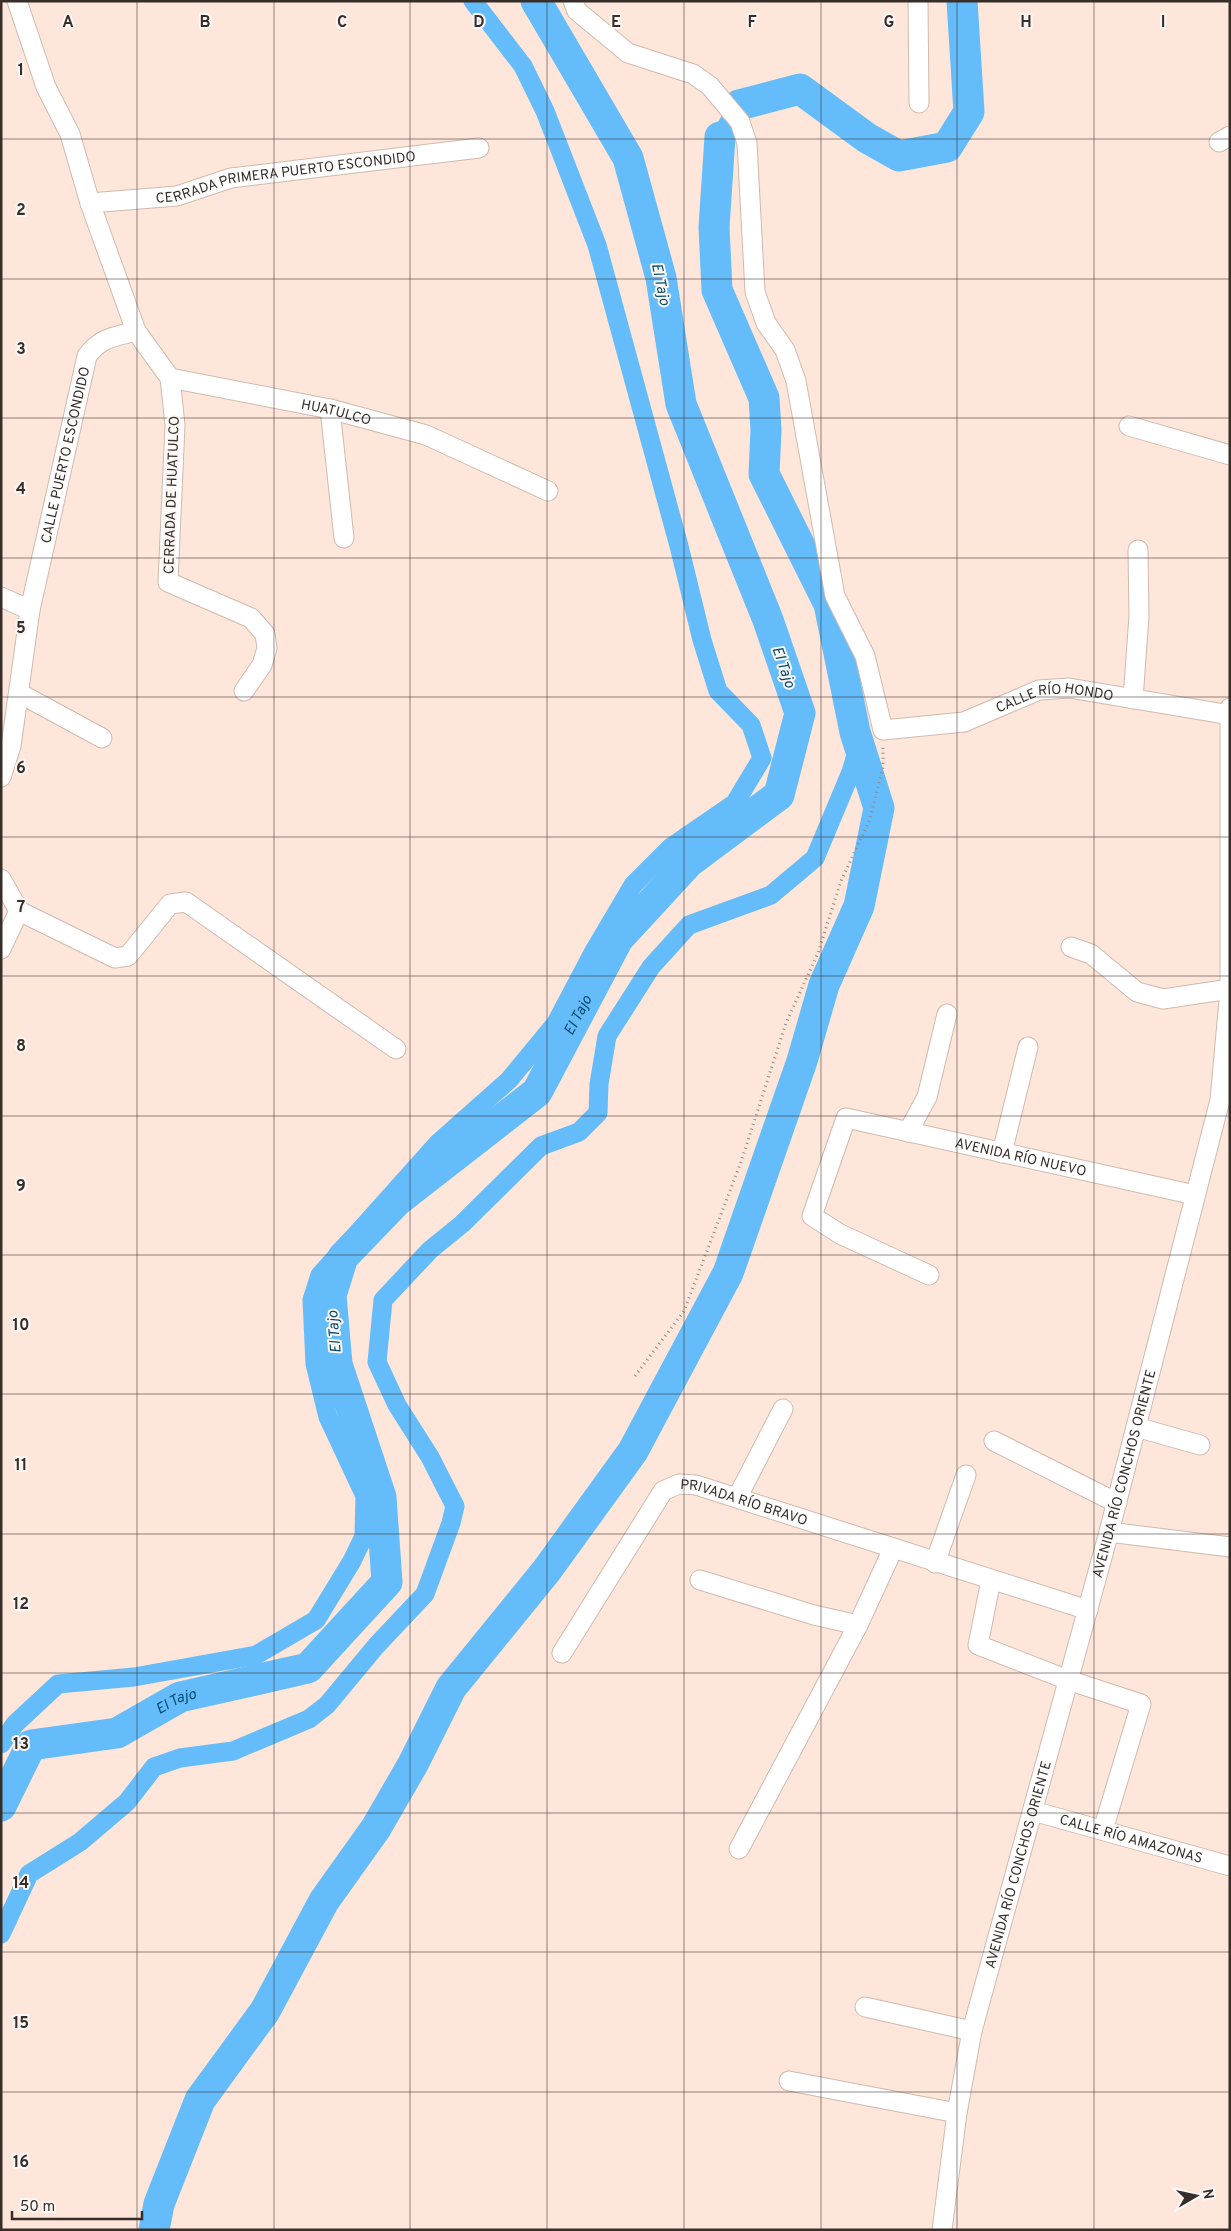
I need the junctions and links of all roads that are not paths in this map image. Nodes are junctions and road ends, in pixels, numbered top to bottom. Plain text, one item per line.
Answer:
1 (17, 1) edge
2 (573, 1) edge
3 (918, 1) edge
4 (919, 102) dead end
5 (479, 148) dead end
6 (90, 203) junction
7 (136, 331) junction
8 (170, 378) junction
9 (330, 409) junction
10 (1129, 426) dead end
11 (1230, 455) edge
12 (548, 491) dead end
13 (344, 538) dead end
14 (1138, 550) dead end
15 (1, 597) edge
16 (30, 610) junction
17 (244, 691) dead end
18 (18, 693) junction
19 (1133, 699) junction
20 (1229, 713) edge
21 (102, 738) dead end
22 (1, 777) edge
23 (1229, 784) edge
24 (1, 879) edge
25 (19, 911) junction
26 (1071, 947) dead end
27 (1, 950) edge
28 (1230, 989) edge
29 (947, 1014) dead end
30 (1028, 1047) dead end
31 (396, 1049) dead end
32 (1225, 1101) edge
33 (908, 1132) junction
34 (1002, 1153) junction
35 (1195, 1195) junction
36 (930, 1274) dead end
37 (783, 1409) dead end
38 (1136, 1427) junction
39 (994, 1441) dead end
40 (1200, 1445) dead end
41 (966, 1476) dead end
42 (737, 1498) junction
43 (1116, 1503) junction
44 (1109, 1532) junction
45 (1230, 1547) edge
46 (893, 1549) junction
47 (935, 1563) junction
48 (700, 1580) dead end
49 (991, 1580) junction
50 (1088, 1610) junction
51 (858, 1625) junction
52 (562, 1653) dead end
53 (1068, 1680) junction
54 (1032, 1811) junction
55 (1104, 1830) junction
56 (739, 1849) dead end
57 (1230, 1866) edge
58 (865, 2007) dead end
59 (972, 2031) junction
60 (789, 2082) dead end
61 (957, 2113) junction
62 (942, 2230) edge

1 - 6 street
2 - 19 street, CALLE RÍO HONDO
3 - 4 street
5 - 6 street, CERRADA PRIMERA PUERTO ESCONDIDO
6 - 7 street
7 - 8 street
7 - 16 street, CALLE PUERTO ESCONDIDO
8 - 9 street, HUATULCO
8 - 17 street, CERRADA DE HUATULCO
9 - 12 street, HUATULCO
9 - 13 street
10 - 11 street
14 - 19 street
15 - 16 street
16 - 18 street, CALLE PUERTO ESCONDIDO
18 - 21 street
18 - 22 street, CALLE PUERTO ESCONDIDO
19 - 20 street, CALLE RÍO HONDO
20 - 23 street, AVENIDA RÍO CONCHOS ORIENTE
23 - 28 street, AVENIDA RÍO CONCHOS ORIENTE
24 - 25 street
25 - 27 street
25 - 31 street
26 - 28 street
28 - 32 street, AVENIDA RÍO CONCHOS ORIENTE
29 - 33 street
30 - 34 street
32 - 35 street, AVENIDA RÍO CONCHOS ORIENTE
33 - 34 street, AVENIDA RÍO NUEVO
33 - 36 street, AVENIDA RÍO NUEVO
34 - 35 street, AVENIDA RÍO NUEVO
35 - 38 street, AVENIDA RÍO CONCHOS ORIENTE
37 - 42 street
38 - 40 street
38 - 43 street, AVENIDA RÍO CONCHOS ORIENTE
39 - 43 street
41 - 47 street
42 - 46 street, PRIVADA RÍO BRAVO
42 - 52 street, PRIVADA RÍO BRAVO
43 - 44 street, AVENIDA RÍO CONCHOS ORIENTE
44 - 45 street
44 - 50 street, AVENIDA RÍO CONCHOS ORIENTE
46 - 47 street, PRIVADA RÍO BRAVO
46 - 51 street
47 - 49 street, PRIVADA RÍO BRAVO
48 - 51 street
49 - 50 street, PRIVADA RÍO BRAVO
49 - 53 street
50 - 53 street, AVENIDA RÍO CONCHOS ORIENTE
51 - 56 street
53 - 54 street, AVENIDA RÍO CONCHOS ORIENTE
53 - 55 street
54 - 55 street, CALLE RÍO AMAZONAS
54 - 59 street, AVENIDA RÍO CONCHOS ORIENTE
55 - 57 street, CALLE RÍO AMAZONAS
58 - 59 street
59 - 61 street, AVENIDA RÍO CONCHOS ORIENTE
60 - 61 street
61 - 62 street, AVENIDA RÍO CONCHOS ORIENTE

